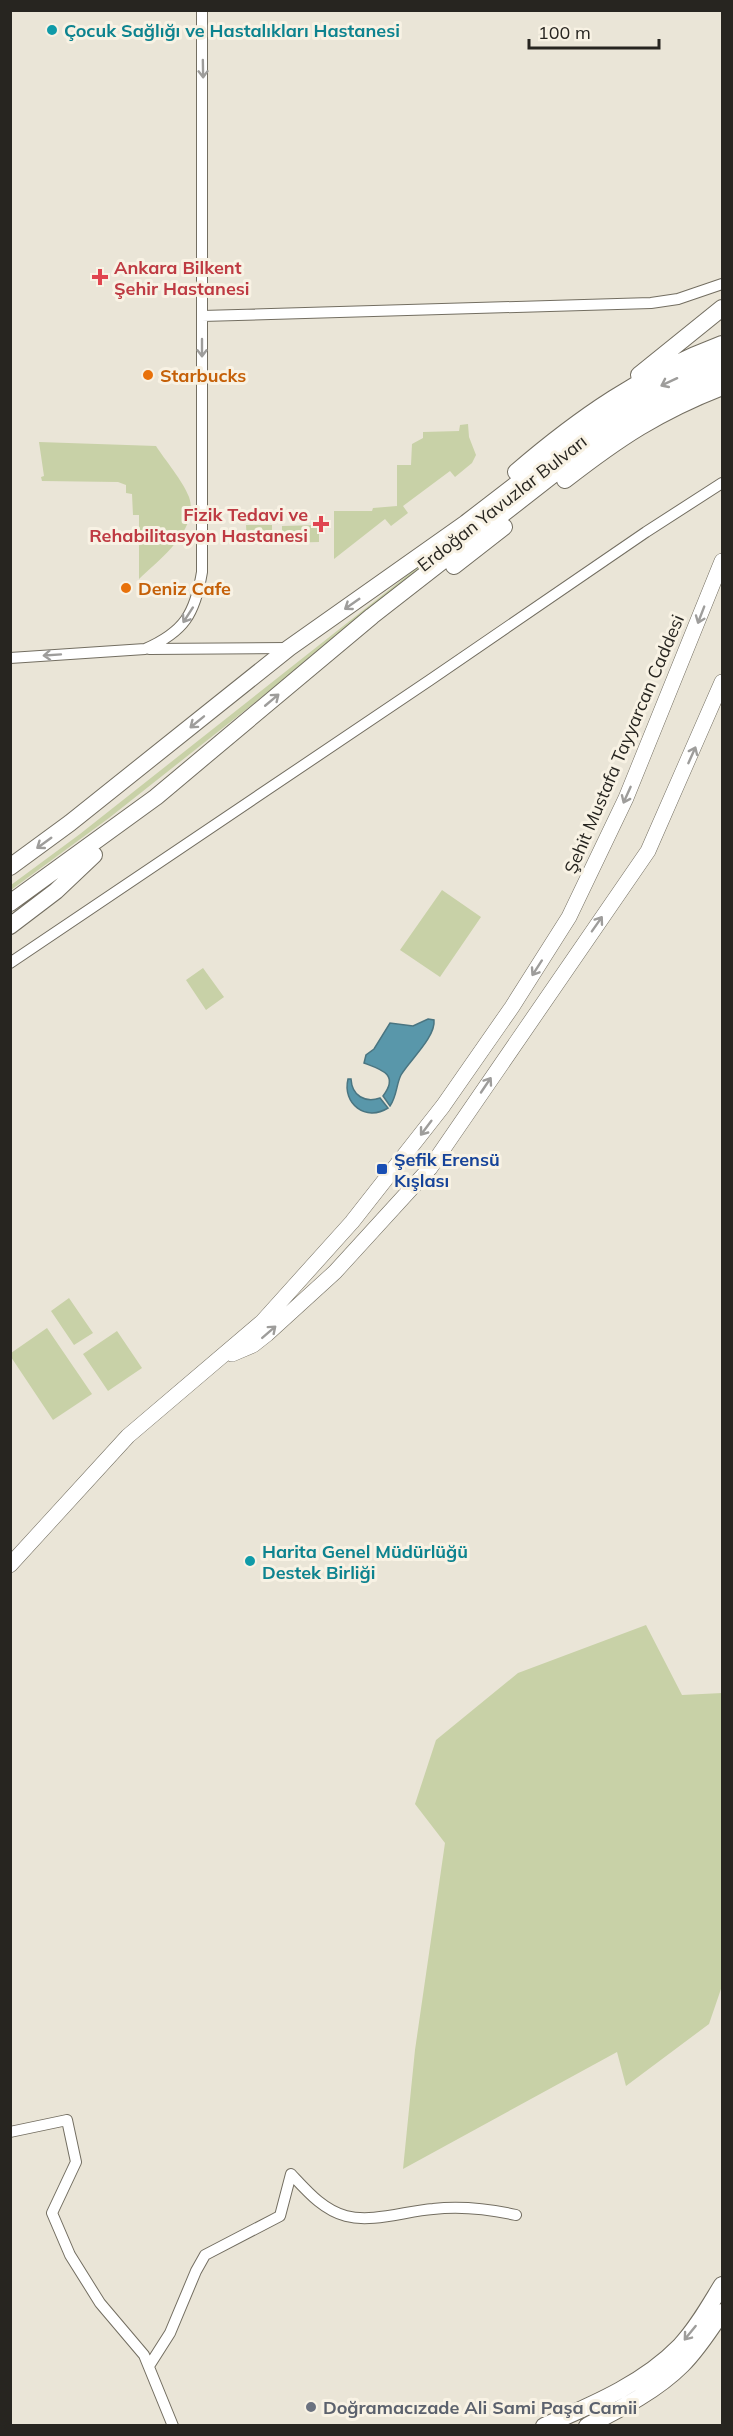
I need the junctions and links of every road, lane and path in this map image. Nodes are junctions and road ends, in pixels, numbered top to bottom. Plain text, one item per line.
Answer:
1 (202, 10) edge
2 (723, 284) edge
3 (723, 308) edge
4 (202, 316) junction
5 (723, 344) edge
6 (723, 360) edge
7 (723, 374) edge
8 (723, 387) edge
9 (615, 396) junction
10 (723, 483) edge
11 (708, 493) junction
12 (723, 496) edge
13 (723, 561) edge
14 (399, 570) junction
15 (145, 648) junction
16 (289, 648) junction
17 (10, 658) edge
18 (313, 665) junction
19 (723, 682) edge
20 (156, 797) junction
21 (10, 867) edge
22 (10, 903) edge
23 (10, 926) edge
24 (10, 963) edge
25 (409, 1151) junction
26 (430, 1168) junction
27 (219, 1360) junction
28 (10, 1564) edge
29 (10, 2132) edge
30 (516, 2215) dead end
31 (723, 2285) edge
32 (723, 2312) edge
33 (149, 2366) junction
34 (173, 2426) edge
35 (544, 2426) edge
36 (587, 2426) edge

1 -> 4 street
2 - 4 street
3 - 9 main road
4 -> 15 street
5 - 9 main road, Erdoğan Yavuzlar Bulvarı
6 -> 14 main road, Erdoğan Yavuzlar Bulvarı
7 - 18 main road, Erdoğan Yavuzlar Bulvarı
8 - 18 main road, Erdoğan Yavuzlar Bulvarı
9 - 14 main road, Erdoğan Yavuzlar Bulvarı
10 - 11 street
11 - 12 street
11 - 24 street
13 -> 25 main road, Şehit Mustafa Tayyarcan Caddesi
14 -> 16 main road, Erdoğan Yavuzlar Bulvarı
15 - 16 street
15 -> 17 street
16 -> 21 main road, Erdoğan Yavuzlar Bulvarı
20 -> 18 main road, Erdoğan Yavuzlar Bulvarı
26 -> 19 main road, Şehit Mustafa Tayyarcan Caddesi
20 - 22 main road, Erdoğan Yavuzlar Bulvarı
20 - 23 main road
25 - 26 main road
25 - 27 main road, Şehit Mustafa Tayyarcan Caddesi
27 -> 26 main road, Şehit Mustafa Tayyarcan Caddesi
27 - 28 main road, Şehit Mustafa Tayyarcan Caddesi
29 - 33 street
30 - 33 street
31 -> 35 main road
32 - 36 main road
33 - 34 street

